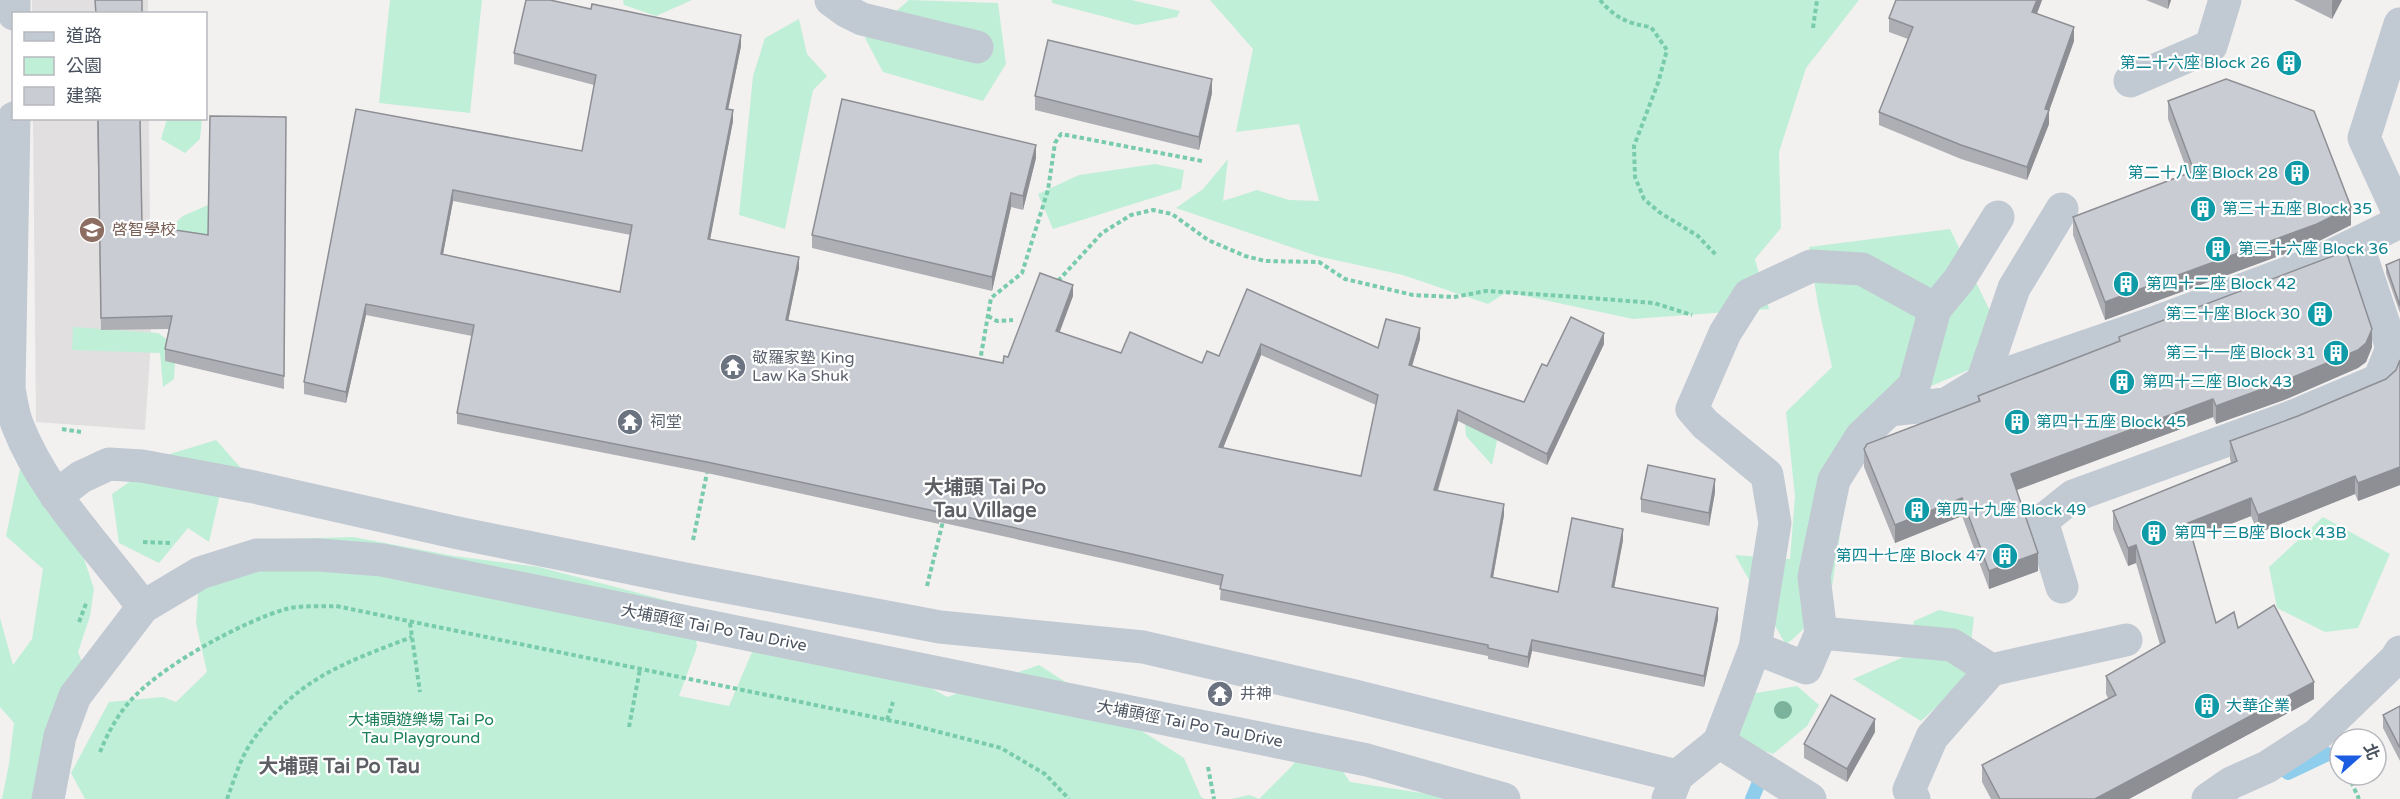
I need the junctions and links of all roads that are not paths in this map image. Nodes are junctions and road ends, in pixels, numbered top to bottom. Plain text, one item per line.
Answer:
1 (831, 0) edge
2 (2225, 0) edge
3 (2400, 24) edge
4 (976, 47) dead end
5 (2130, 81) dead end
6 (14, 120) edge
7 (2062, 209) dead end
8 (2400, 216) edge
9 (1998, 217) dead end
10 (2400, 222) edge
11 (2357, 244) junction
12 (1935, 309) junction
13 (2396, 345) edge
14 (1982, 382) junction
15 (1889, 410) junction
16 (56, 496) junction
17 (2062, 587) dead end
18 (143, 607) junction
19 (1821, 633) junction
20 (2126, 640) dead end
21 (1755, 648) junction
22 (2400, 652) edge
23 (1991, 670) junction
24 (1719, 742) junction
25 (1673, 787) edge
26 (2227, 794) edge
27 (1907, 796) edge
28 (48, 799) edge
29 (1504, 799) edge
30 (1810, 799) edge

1 - 4 street
2 - 5 street
3 - 8 street
6 - 16 street
7 - 14 street
9 - 12 street
10 - 11 street
11 - 13 street
11 - 14 street
12 - 15 street
12 - 21 street
13 - 17 street
14 - 15 street
15 - 19 street
16 - 18 street
16 - 25 street
18 - 28 street, 大埔頭徑 Tai Po Tau Drive
18 - 29 street, 大埔頭徑 Tai Po Tau Drive
19 - 21 street
19 - 23 street
20 - 23 street
21 - 24 street
22 - 26 street
23 - 27 street
24 - 25 street
24 - 30 street

